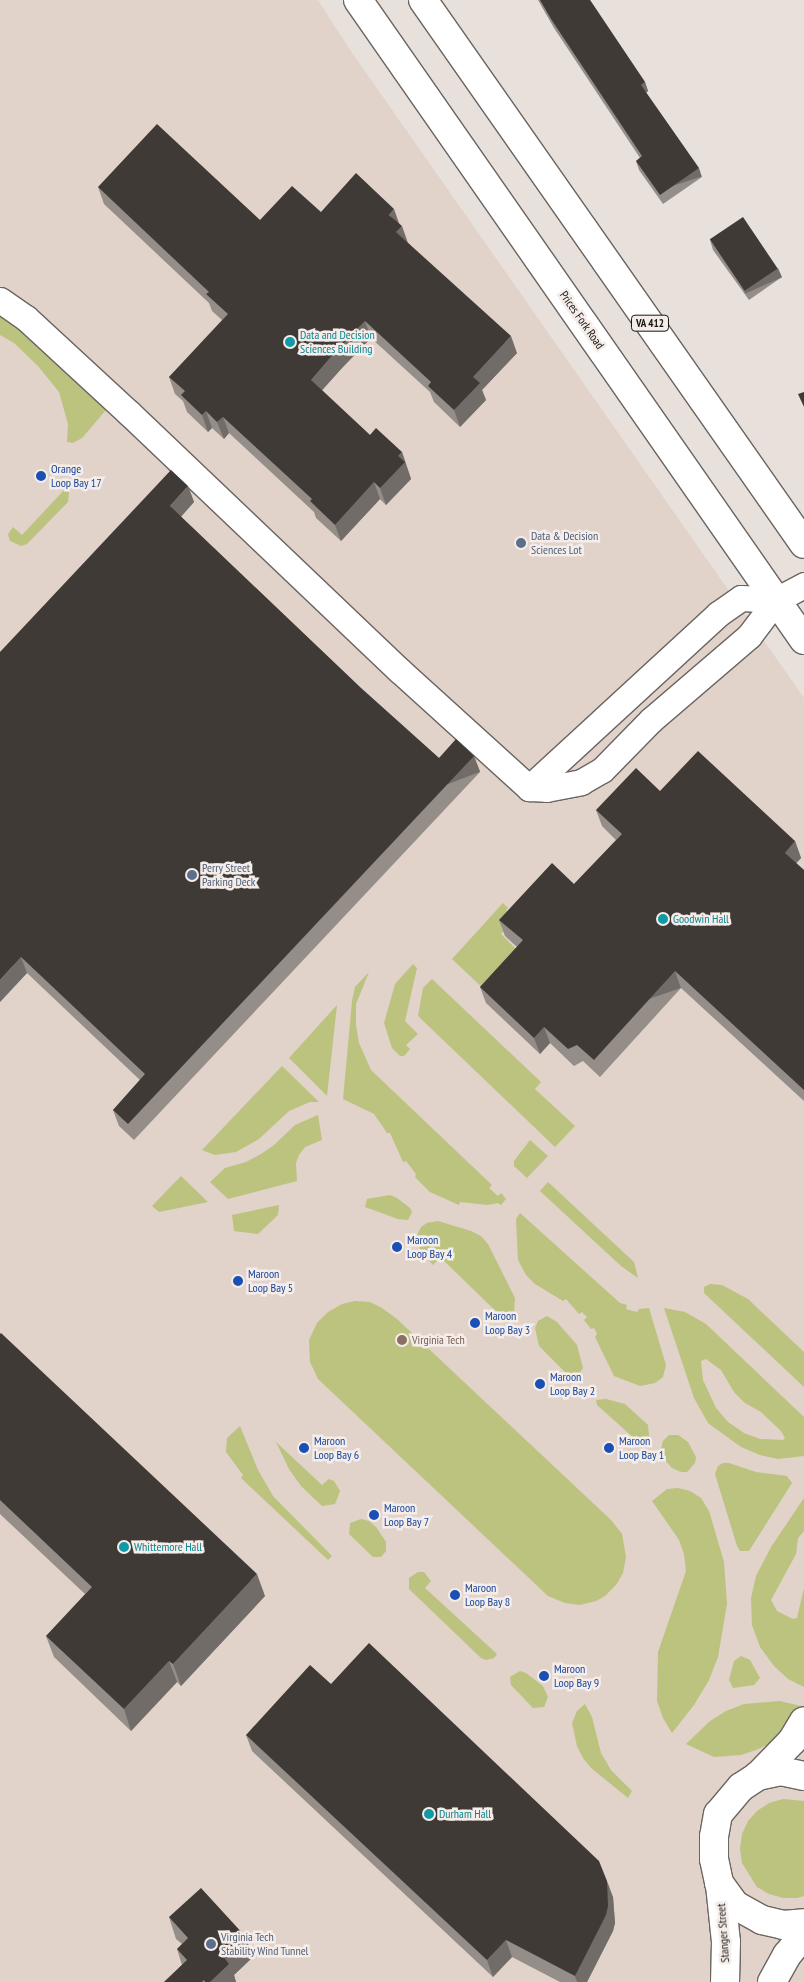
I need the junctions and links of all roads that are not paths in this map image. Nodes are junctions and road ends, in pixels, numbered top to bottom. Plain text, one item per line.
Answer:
1 (358, 0) edge
2 (423, 0) edge
3 (0, 300) edge
4 (804, 544) edge
5 (804, 585) edge
6 (776, 600) junction
7 (804, 640) edge
8 (529, 788) junction
9 (804, 1721) edge
10 (758, 1776) junction
11 (804, 1776) edge
12 (719, 1883) junction
13 (804, 1923) edge
14 (804, 1935) edge
15 (725, 1982) edge
16 (772, 1982) edge

1 - 6 main road, Prices Fork Road
2 - 4 main road, VA 412
3 - 8 street
5 - 6 street
6 - 7 main road, Prices Fork Road
6 - 8 street
6 - 8 street
9 - 10 main road
10 - 11 main road
10 - 12 main road, Stanger Street
12 - 13 main road
12 - 15 main road, Stanger Street
14 - 16 main road

